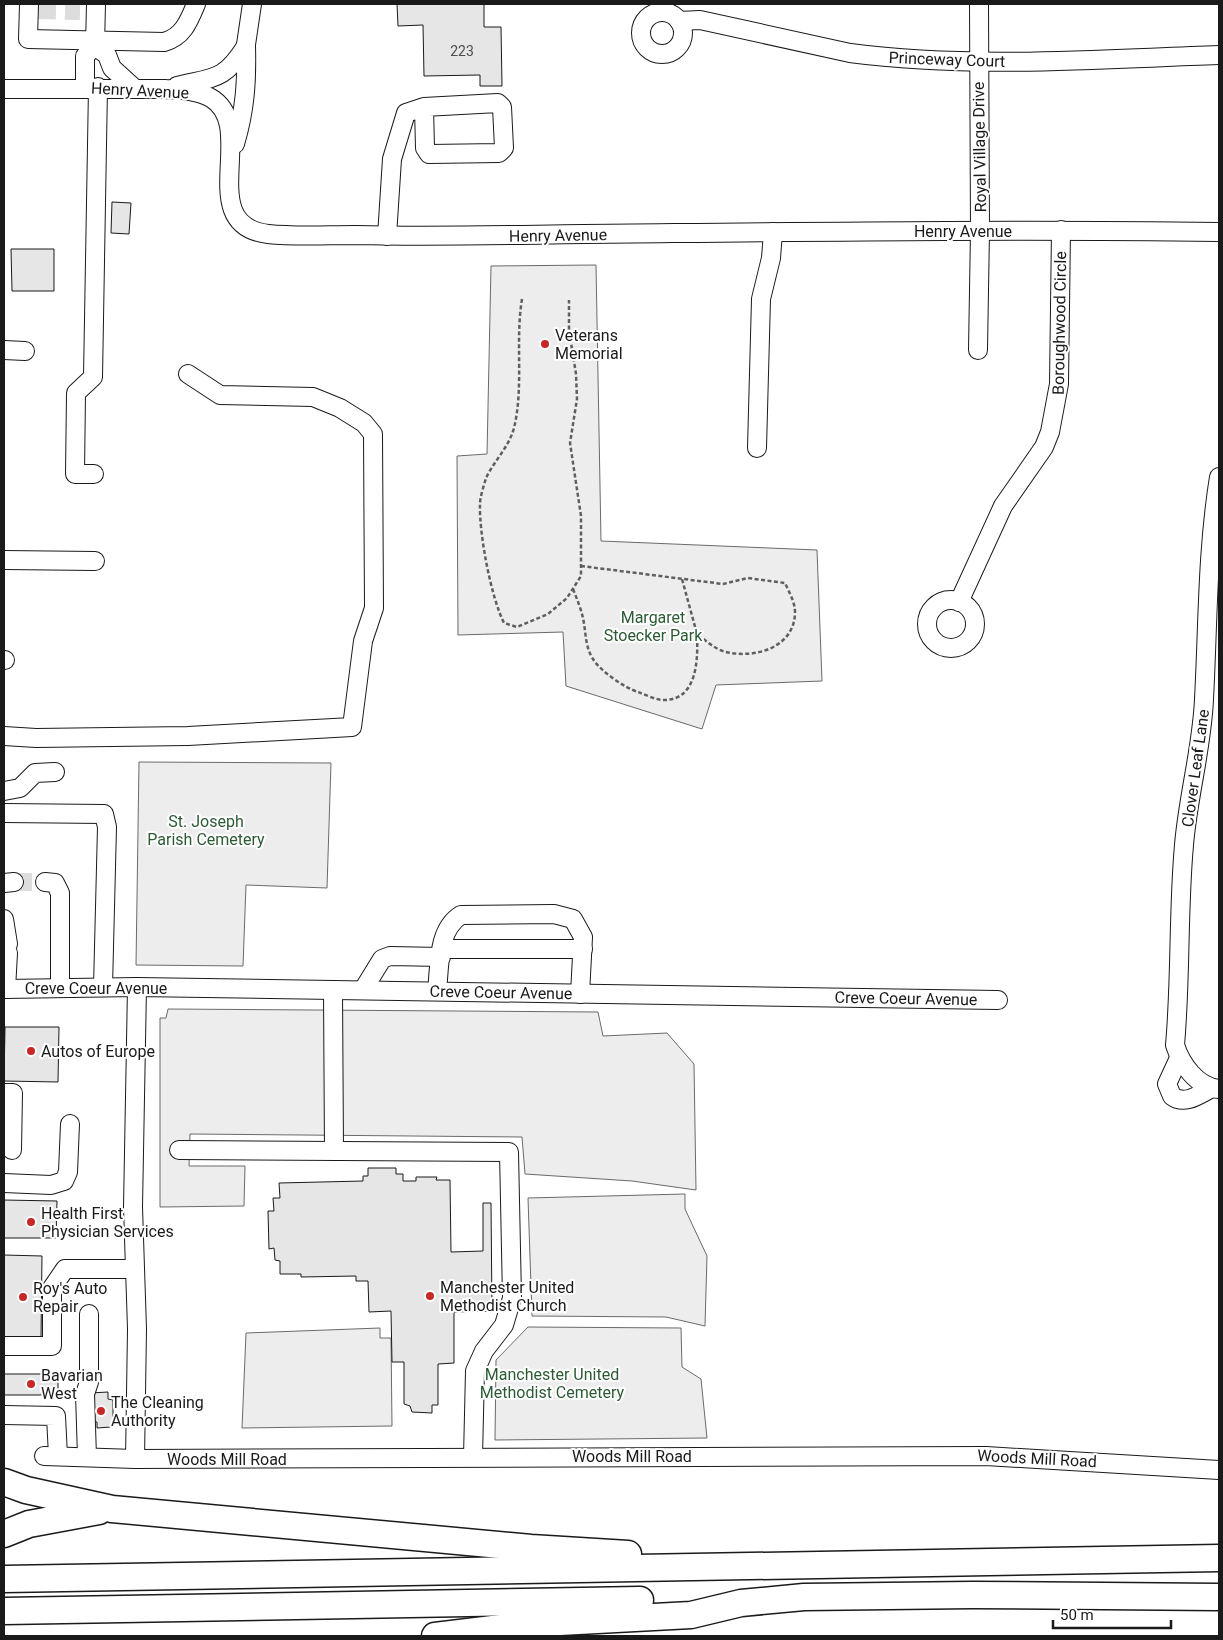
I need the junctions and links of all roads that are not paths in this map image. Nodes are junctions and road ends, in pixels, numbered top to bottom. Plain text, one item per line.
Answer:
1 (196, 4) edge
2 (252, 4) edge
3 (979, 4) edge
4 (32, 8) edge
5 (90, 9) edge
6 (679, 21) dead end
7 (95, 44) junction
8 (246, 46) junction
9 (1219, 55) edge
10 (979, 61) junction
11 (92, 88) junction
12 (134, 88) junction
13 (4, 89) edge
14 (165, 89) junction
15 (424, 107) junction
16 (229, 123) junction
17 (229, 170) junction
18 (1061, 230) junction
19 (980, 231) junction
20 (773, 232) junction
21 (1219, 232) edge
22 (388, 236) junction
23 (4, 350) edge
24 (978, 350) dead end
25 (25, 351) dead end
26 (188, 374) dead end
27 (757, 448) dead end
28 (94, 474) dead end
29 (1219, 477) edge
30 (4, 560) edge
31 (94, 561) dead end
32 (959, 602) dead end
33 (4, 736) edge
34 (55, 772) dead end
35 (4, 791) edge
36 (4, 813) edge
37 (45, 882) tunnel mouth
38 (4, 919) edge
39 (583, 949) junction
40 (442, 953) junction
41 (60, 987) junction
42 (102, 987) junction
43 (137, 987) junction
44 (5, 989) edge
45 (333, 990) junction
46 (363, 990) junction
47 (437, 991) junction
48 (580, 994) junction
49 (998, 1000) dead end
50 (1179, 1058) junction
51 (1216, 1089) edge
52 (4, 1093) edge
53 (70, 1124) dead end
54 (12, 1150) dead end
55 (179, 1150) dead end
56 (334, 1151) junction
57 (4, 1184) edge
58 (134, 1269) junction
59 (89, 1314) dead end
60 (4, 1346) edge
61 (4, 1416) edge
62 (87, 1457) junction
63 (473, 1457) junction
64 (135, 1459) junction
65 (1219, 1470) edge
66 (4, 1482) edge
67 (112, 1508) junction
68 (4, 1534) edge
69 (1219, 1558) edge
70 (757, 1566) junction
71 (4, 1579) edge
72 (1219, 1597) edge
73 (741, 1603) junction
74 (4, 1611) edge
75 (435, 1636) edge

1 - 7 street
2 - 8 street
3 - 10 street, Royal Village Drive
4 - 7 street
5 - 7 street
6 - 10 street, Princeway Court
7 - 11 street
7 - 12 street
8 - 14 street
8 - 16 street
8 - 17 street
9 - 10 street, Princeway Court
10 - 19 street, Royal Village Drive
11 - 12 street, Henry Avenue
11 - 13 street, Henry Avenue
11 - 28 street
12 - 14 street, Henry Avenue
14 - 16 street, Henry Avenue
15 - 15 street
15 - 22 street
16 - 17 street, Henry Avenue
17 - 22 street, Henry Avenue
18 - 19 street, Henry Avenue
18 - 21 street, Henry Avenue
18 - 32 street, Boroughwood Circle
19 - 20 street, Henry Avenue
19 - 24 street, Royal Village Drive
20 - 22 street, Henry Avenue
20 - 27 street
23 - 25 street
26 - 33 street
29 - 50 street, Clover Leaf Lane
30 - 31 street
34 - 35 street
36 - 42 street
37 - 41 street
38 - 44 street
39 - 40 street
39 - 40 street
39 - 48 street
40 - 46 street
40 - 47 street
41 - 42 street, Creve Coeur Avenue
41 - 44 street, Creve Coeur Avenue
42 - 43 street, Creve Coeur Avenue
43 - 45 street, Creve Coeur Avenue
43 - 58 street
45 - 46 street, Creve Coeur Avenue
45 - 56 street
46 - 47 street, Creve Coeur Avenue
47 - 48 street, Creve Coeur Avenue
48 - 49 street, Creve Coeur Avenue
50 - 51 street
50 - 51 street
52 - 54 street
53 - 57 street
55 - 56 street
56 - 63 street
58 - 60 street
58 - 64 street
59 - 62 street
61 - 62 street, Woods Mill Road
62 - 64 street, Woods Mill Road
63 - 64 street, Woods Mill Road
63 - 65 street, Woods Mill Road
66 - 67 highway
67 - 68 highway
67 - 70 highway
69 - 70 highway
70 - 71 highway
72 - 73 highway
73 - 74 highway
73 - 75 highway

